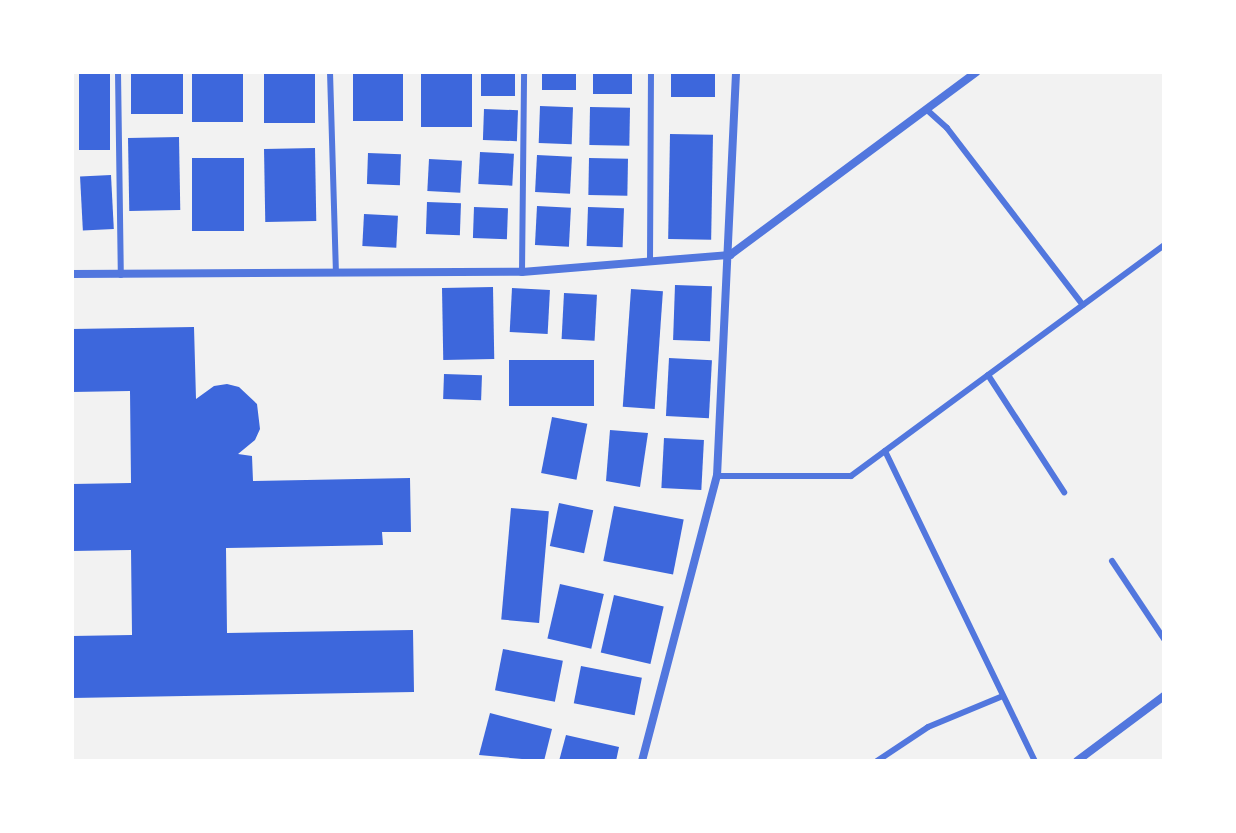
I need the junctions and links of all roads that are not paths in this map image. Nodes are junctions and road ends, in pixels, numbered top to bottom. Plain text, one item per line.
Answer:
1 (118, 72) edge
2 (330, 72) edge
3 (524, 72) edge
4 (651, 72) edge
5 (736, 72) edge
6 (976, 72) edge
7 (926, 109) junction
8 (1164, 245) edge
9 (730, 255) junction
10 (650, 261) junction
11 (336, 272) junction
12 (522, 272) junction
13 (72, 274) edge
14 (121, 275) junction
15 (1083, 305) junction
16 (988, 375) junction
17 (885, 451) junction
18 (717, 476) junction
19 (1064, 492) dead end
20 (1112, 561) dead end
21 (1164, 639) edge
22 (1003, 696) junction
23 (1164, 696) edge
24 (642, 761) edge
25 (877, 761) edge
26 (1035, 761) edge
27 (1077, 761) edge

1 - 14 lane
2 - 11 lane
3 - 12 lane
4 - 10 lane
5 - 9 street
6 - 7 street
7 - 9 street
7 - 15 lane
8 - 15 lane
9 - 10 street
9 - 18 street
10 - 12 street
11 - 12 street
11 - 14 street
13 - 14 street
15 - 16 lane
16 - 17 lane
16 - 19 lane
17 - 18 lane
17 - 22 lane
18 - 24 street
20 - 21 lane
22 - 25 lane
22 - 26 lane
23 - 27 street

